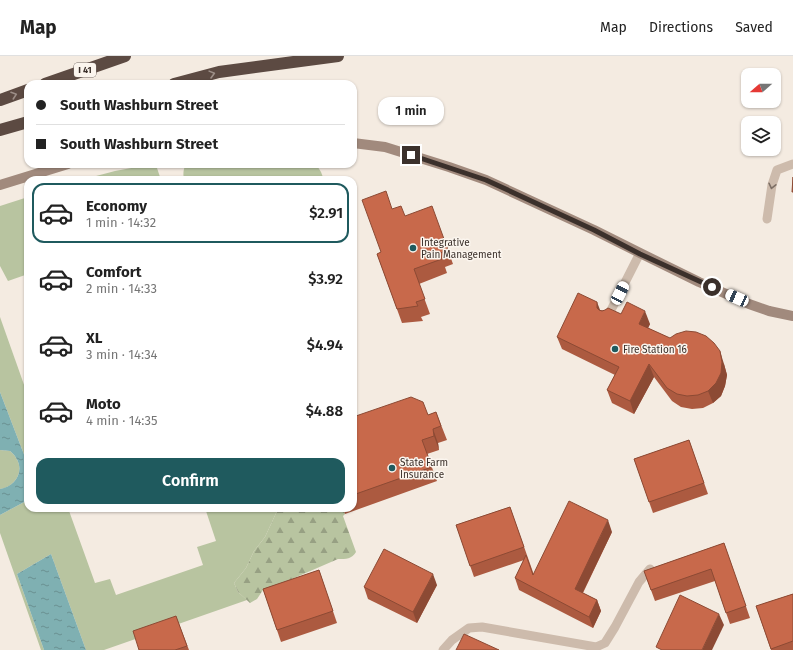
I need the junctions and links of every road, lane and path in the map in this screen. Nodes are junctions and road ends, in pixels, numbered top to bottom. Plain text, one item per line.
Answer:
1 (125, 56) edge
2 (338, 56) edge
3 (56, 80) edge
4 (189, 80) edge
5 (24, 91) edge
6 (0, 100) edge
7 (24, 123) edge
8 (0, 130) edge
9 (357, 144) edge
10 (793, 164) edge
11 (55, 168) edge
12 (29, 176) edge
13 (24, 178) edge
14 (0, 185) edge
15 (766, 219) dead end
16 (640, 254) junction
17 (793, 316) edge
18 (607, 318) edge
19 (650, 569) edge
20 (443, 650) edge

1 - 3 highway, I 41
4 -> 2 highway
6 -> 5 highway
7 - 8 highway
9 - 16 street
10 -> 15 lane
11 - 12 street
13 - 14 street
16 - 17 street
16 - 18 lane
19 - 20 lane

